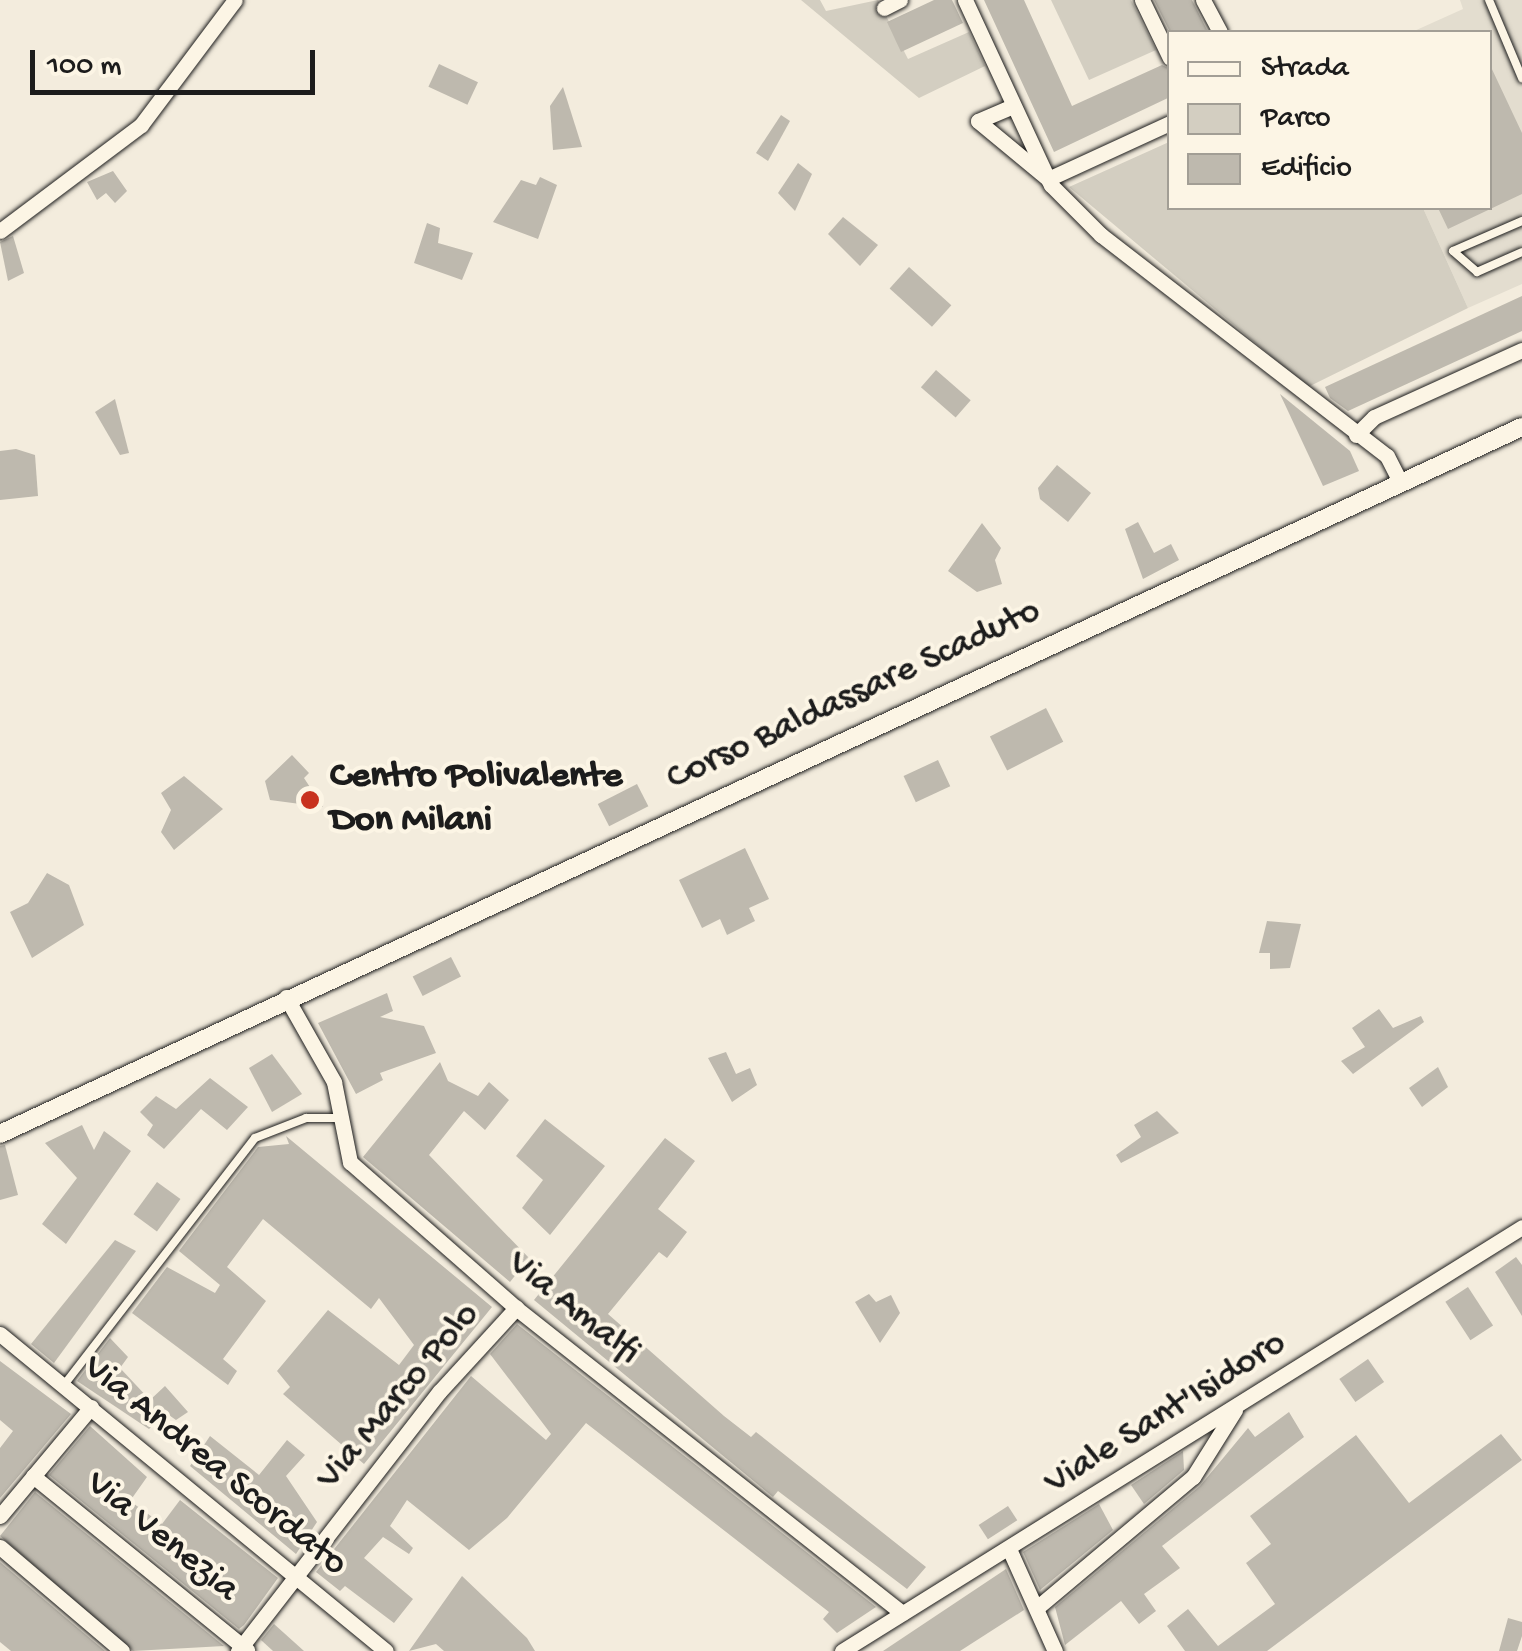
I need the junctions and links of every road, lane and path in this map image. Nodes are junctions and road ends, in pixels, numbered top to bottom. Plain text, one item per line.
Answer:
1 (235, 0) edge
2 (900, 0) edge
3 (965, 0) edge
4 (1142, 0) edge
5 (1203, 0) edge
6 (1489, 0) edge
7 (884, 8) dead end
8 (1219, 30) edge
9 (1167, 52) edge
10 (1522, 78) edge
11 (1013, 106) junction
12 (1167, 124) edge
13 (1048, 178) junction
14 (1522, 221) edge
15 (0, 230) edge
16 (1522, 252) edge
17 (1522, 350) edge
18 (1522, 427) edge
19 (1356, 435) junction
20 (1401, 483) junction
21 (286, 997) junction
22 (339, 1118) junction
23 (0, 1134) edge
24 (1522, 1227) edge
25 (516, 1308) junction
26 (0, 1334) edge
27 (64, 1385) junction
28 (91, 1407) junction
29 (1236, 1408) junction
30 (33, 1476) junction
31 (0, 1516) edge
32 (0, 1548) edge
33 (1010, 1552) junction
34 (296, 1576) junction
35 (1040, 1606) junction
36 (902, 1613) junction
37 (242, 1649) edge
38 (122, 1651) edge
39 (386, 1651) edge
40 (842, 1651) edge
41 (1055, 1651) edge

1 - 15 street
2 - 7 street
3 - 11 street
4 - 9 street
5 - 8 street
6 - 10 lane
11 - 13 street
11 - 13 street
12 - 13 street
13 - 19 street
14 - 16 lane
17 - 19 street
18 - 20 street, Corso Baldassare Scaduto
19 - 20 street
20 - 21 street, Corso Baldassare Scaduto
21 - 22 street, Via Amalfi
21 - 23 street, Corso Baldassare Scaduto
22 - 25 street, Via Amalfi
22 - 27 lane
24 - 29 street, Viale Sant'Isidoro
25 - 34 street, Via Marco Polo
25 - 36 street, Via Amalfi
26 - 27 street, Via Andrea Scordato
27 - 28 street, Via Andrea Scordato
28 - 30 street
28 - 34 street, Via Andrea Scordato
29 - 33 street, Viale Sant'Isidoro
29 - 35 street
30 - 31 street
30 - 37 street, Via Venezia
32 - 38 street
33 - 35 street
33 - 36 street, Viale Sant'Isidoro
34 - 37 street, Via Marco Polo
34 - 39 street, Via Andrea Scordato
35 - 41 street
36 - 40 street, Viale Sant'Isidoro

